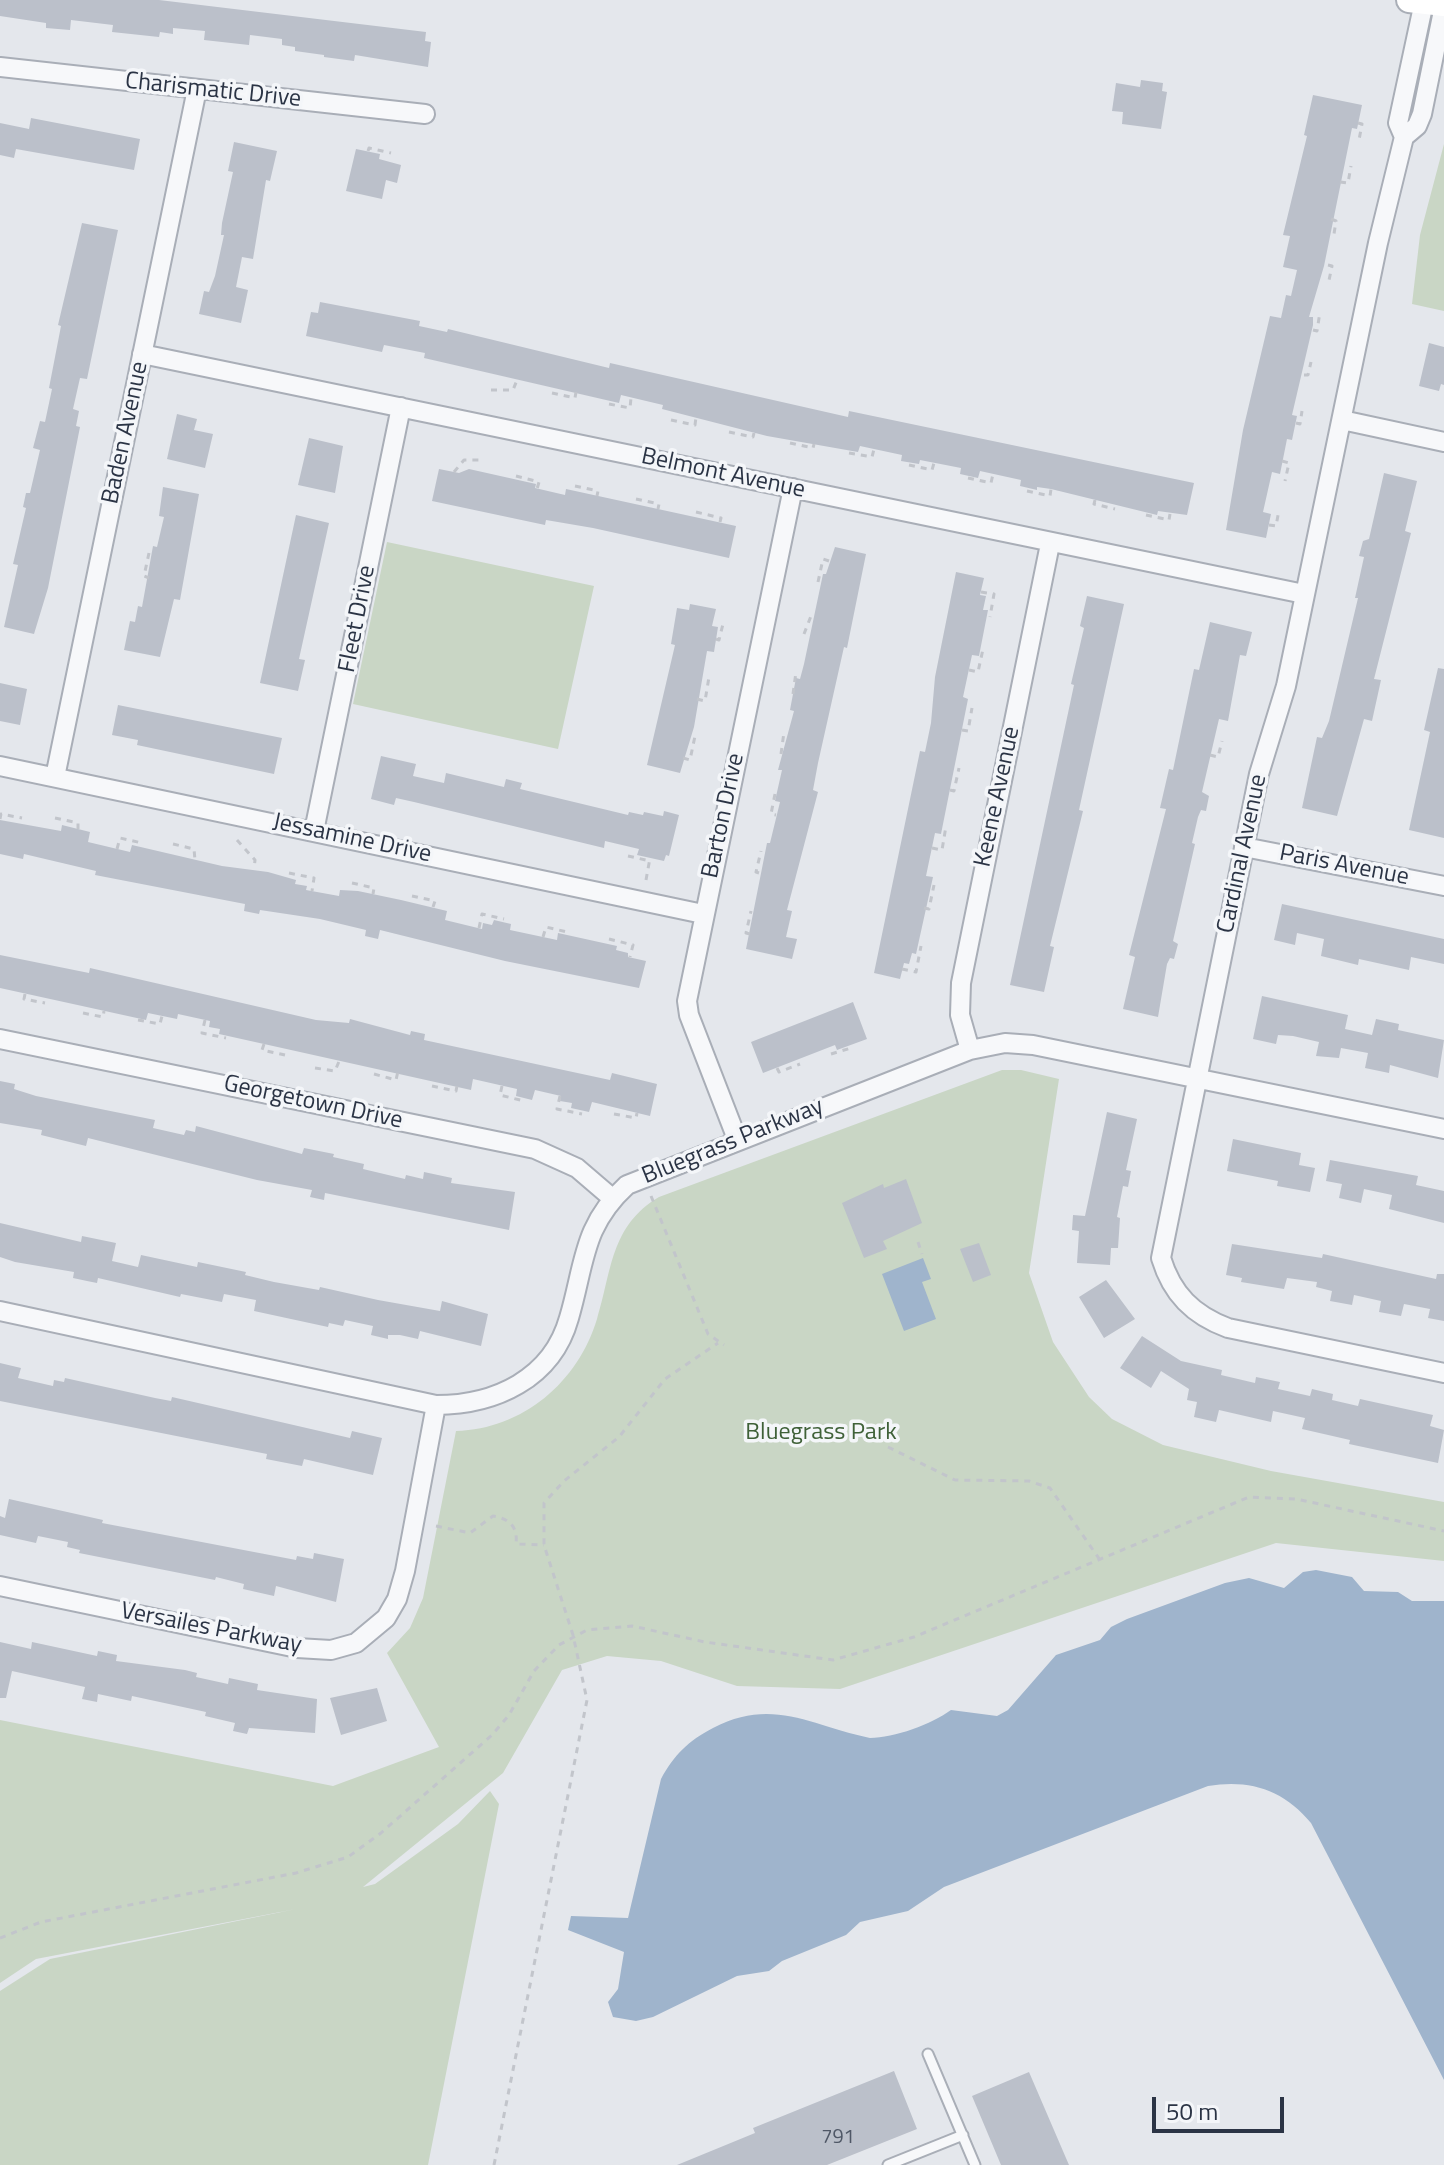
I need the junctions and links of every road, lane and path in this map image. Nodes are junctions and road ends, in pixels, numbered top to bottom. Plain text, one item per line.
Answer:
1 (1430, 3) edge
2 (0, 67) edge
3 (197, 89) junction
4 (425, 114) dead end
5 (1358, 123) dead end
6 (1359, 140) dead end
7 (368, 151) dead end
8 (391, 153) dead end
9 (1351, 166) dead end
10 (1340, 182) dead end
11 (1331, 219) dead end
12 (1334, 234) dead end
13 (1328, 265) dead end
14 (1328, 285) dead end
15 (1320, 312) dead end
16 (1313, 330) dead end
17 (142, 354) junction
18 (1311, 362) dead end
19 (1304, 375) dead end
20 (517, 380) dead end
21 (491, 390) dead end
22 (576, 392) dead end
23 (552, 393) dead end
24 (631, 398) dead end
25 (609, 404) dead end
26 (401, 407) junction
27 (1302, 411) dead end
28 (696, 417) dead end
29 (671, 420) dead end
30 (1342, 420) junction
31 (1296, 423) dead end
32 (729, 432) dead end
33 (754, 433) dead end
34 (1444, 442) edge
35 (790, 443) dead end
36 (814, 444) dead end
37 (874, 449) dead end
38 (849, 453) dead end
39 (480, 460) dead end
40 (1282, 461) dead end
41 (934, 463) dead end
42 (909, 465) dead end
43 (454, 472) dead end
44 (993, 474) dead end
45 (516, 476) dead end
46 (968, 478) dead end
47 (1285, 481) dead end
48 (575, 486) dead end
49 (793, 488) junction
50 (537, 489) dead end
51 (1051, 489) dead end
52 (1027, 491) dead end
53 (597, 496) dead end
54 (636, 499) dead end
55 (1095, 500) dead end
56 (658, 509) dead end
57 (1115, 509) dead end
58 (1279, 510) dead end
59 (696, 512) dead end
60 (1170, 514) dead end
61 (1146, 515) dead end
62 (720, 522) dead end
63 (1269, 525) dead end
64 (1050, 544) junction
65 (149, 553) dead end
66 (829, 561) dead end
67 (149, 578) dead end
68 (818, 582) dead end
69 (981, 592) dead end
70 (1304, 594) junction
71 (811, 616) dead end
72 (990, 617) dead end
73 (724, 620) dead end
74 (804, 634) dead end
75 (716, 639) dead end
76 (983, 649) dead end
77 (969, 670) dead end
78 (796, 672) dead end
79 (709, 677) dead end
80 (793, 694) dead end
81 (697, 699) dead end
82 (972, 708) dead end
83 (962, 730) dead end
84 (784, 732) dead end
85 (695, 736) dead end
86 (1222, 741) dead end
87 (781, 754) dead end
88 (1210, 755) dead end
89 (683, 758) dead end
90 (0, 766) edge
91 (959, 768) dead end
92 (55, 777) junction
93 (950, 790) dead end
94 (775, 794) dead end
95 (776, 815) dead end
96 (22, 818) dead end
97 (55, 818) dead end
98 (0, 819) edge
99 (946, 826) dead end
100 (78, 829) dead end
101 (314, 831) junction
102 (237, 840) dead end
103 (142, 843) dead end
104 (173, 844) dead end
105 (1244, 847) junction
106 (932, 848) dead end
107 (117, 849) dead end
108 (761, 851) dead end
109 (628, 856) dead end
110 (195, 860) dead end
111 (254, 869) dead end
112 (289, 873) dead end
113 (759, 873) dead end
114 (646, 880) dead end
115 (352, 883) dead end
116 (934, 885) dead end
117 (1444, 886) edge
118 (312, 891) dead end
119 (373, 894) dead end
120 (412, 896) dead end
121 (433, 907) dead end
122 (924, 908) dead end
123 (751, 911) dead end
124 (703, 914) junction
125 (504, 919) dead end
126 (479, 928) dead end
127 (567, 932) dead end
128 (750, 934) dead end
129 (543, 937) dead end
130 (609, 939) dead end
131 (921, 946) dead end
132 (630, 957) dead end
133 (902, 969) dead end
134 (25, 994) dead end
135 (45, 1003) dead end
136 (104, 1011) dead end
137 (83, 1013) dead end
138 (162, 1016) dead end
139 (138, 1020) dead end
140 (205, 1020) dead end
141 (226, 1038) dead end
142 (0, 1039) edge
143 (264, 1044) dead end
144 (850, 1045) dead end
145 (970, 1050) junction
146 (831, 1054) dead end
147 (285, 1055) dead end
148 (340, 1059) dead end
149 (800, 1064) dead end
150 (315, 1068) dead end
151 (777, 1068) dead end
152 (398, 1071) dead end
153 (374, 1074) dead end
154 (1195, 1079) junction
155 (432, 1086) dead end
156 (457, 1086) dead end
157 (502, 1086) dead end
158 (560, 1096) dead end
159 (524, 1101) dead end
160 (637, 1113) dead end
161 (582, 1114) dead end
162 (614, 1114) dead end
163 (1444, 1129) edge
164 (737, 1139) junction
165 (647, 1189) dead end
166 (612, 1198) junction
167 (918, 1242) dead end
168 (922, 1254) dead end
169 (0, 1311) edge
170 (718, 1343) junction
171 (724, 1345) dead end
172 (1444, 1373) edge
173 (436, 1405) junction
174 (888, 1447) dead end
175 (436, 1526) dead end
176 (1444, 1531) edge
177 (544, 1545) junction
178 (1100, 1560) junction
179 (0, 1586) edge
180 (573, 1635) junction
181 (0, 1938) edge
182 (928, 2054) dead end
183 (963, 2135) junction
184 (910, 2161) edge
185 (494, 2165) edge
186 (888, 2165) edge
187 (975, 2165) edge

1 - 30 street, Cardinal Avenue
2 - 3 street, Charismatic Drive
3 - 4 street, Charismatic Drive
3 - 17 street, Baden Avenue
5 - 6 path
7 - 8 path
9 - 10 path
11 - 12 path
13 - 14 path
15 - 16 path
17 - 26 street, Belmont Avenue
17 - 92 street, Baden Avenue
18 - 19 path
20 - 21 path
22 - 23 path
24 - 25 path
26 - 49 street, Belmont Avenue
26 - 101 street, Fleet Drive
27 - 31 path
28 - 29 path
30 - 34 street
30 - 70 street, Cardinal Avenue
32 - 33 path
35 - 36 path
37 - 38 path
39 - 43 path
40 - 47 path
41 - 42 path
44 - 46 path
45 - 50 path
48 - 53 path
49 - 64 street, Belmont Avenue
49 - 124 street, Barton Drive
51 - 52 path
54 - 56 path
55 - 57 path
58 - 63 path
59 - 62 path
60 - 61 path
64 - 70 street, Belmont Avenue
64 - 145 street, Keene Avenue
65 - 67 path
66 - 68 path
69 - 72 path
70 - 105 street, Cardinal Avenue
71 - 74 path
73 - 75 path
76 - 77 path
78 - 80 path
79 - 81 path
82 - 83 path
84 - 87 path
85 - 89 path
86 - 88 path
90 - 92 street, Jessamine Drive
91 - 93 path
92 - 101 street, Jessamine Drive
94 - 95 path
96 - 98 path
97 - 100 path
99 - 106 path
101 - 124 street, Jessamine Drive
102 - 111 path
103 - 107 path
104 - 110 path
105 - 117 street, Paris Avenue
105 - 154 street, Cardinal Avenue
108 - 113 path
109 - 114 path
112 - 118 path
115 - 119 path
116 - 122 path
120 - 121 path
123 - 128 path
124 - 164 street, Barton Drive
125 - 126 path
127 - 129 path
130 - 132 path
131 - 133 path
134 - 135 path
136 - 137 path
138 - 139 path
140 - 141 path
142 - 166 street, Georgetown Drive
143 - 147 path
144 - 146 path
145 - 154 street, Bluegrass Parkway
145 - 164 street, Bluegrass Parkway
148 - 150 path
149 - 151 path
152 - 153 path
154 - 163 street, Bluegrass Parkway
154 - 172 street, Cardinal Avenue
155 - 156 path
157 - 159 path
158 - 161 path
160 - 162 path
164 - 166 street, Bluegrass Parkway
165 - 170 path
166 - 173 street, Bluegrass Parkway
167 - 168 path
169 - 173 street, Bluegrass Parkway
170 - 171 path
170 - 177 path
173 - 179 street, Versailes Parkway
174 - 178 path
175 - 177 path
176 - 178 path
177 - 180 path
178 - 180 path
180 - 181 path
180 - 185 path
182 - 183 lane
183 - 184 lane
183 - 187 lane
184 - 186 lane

